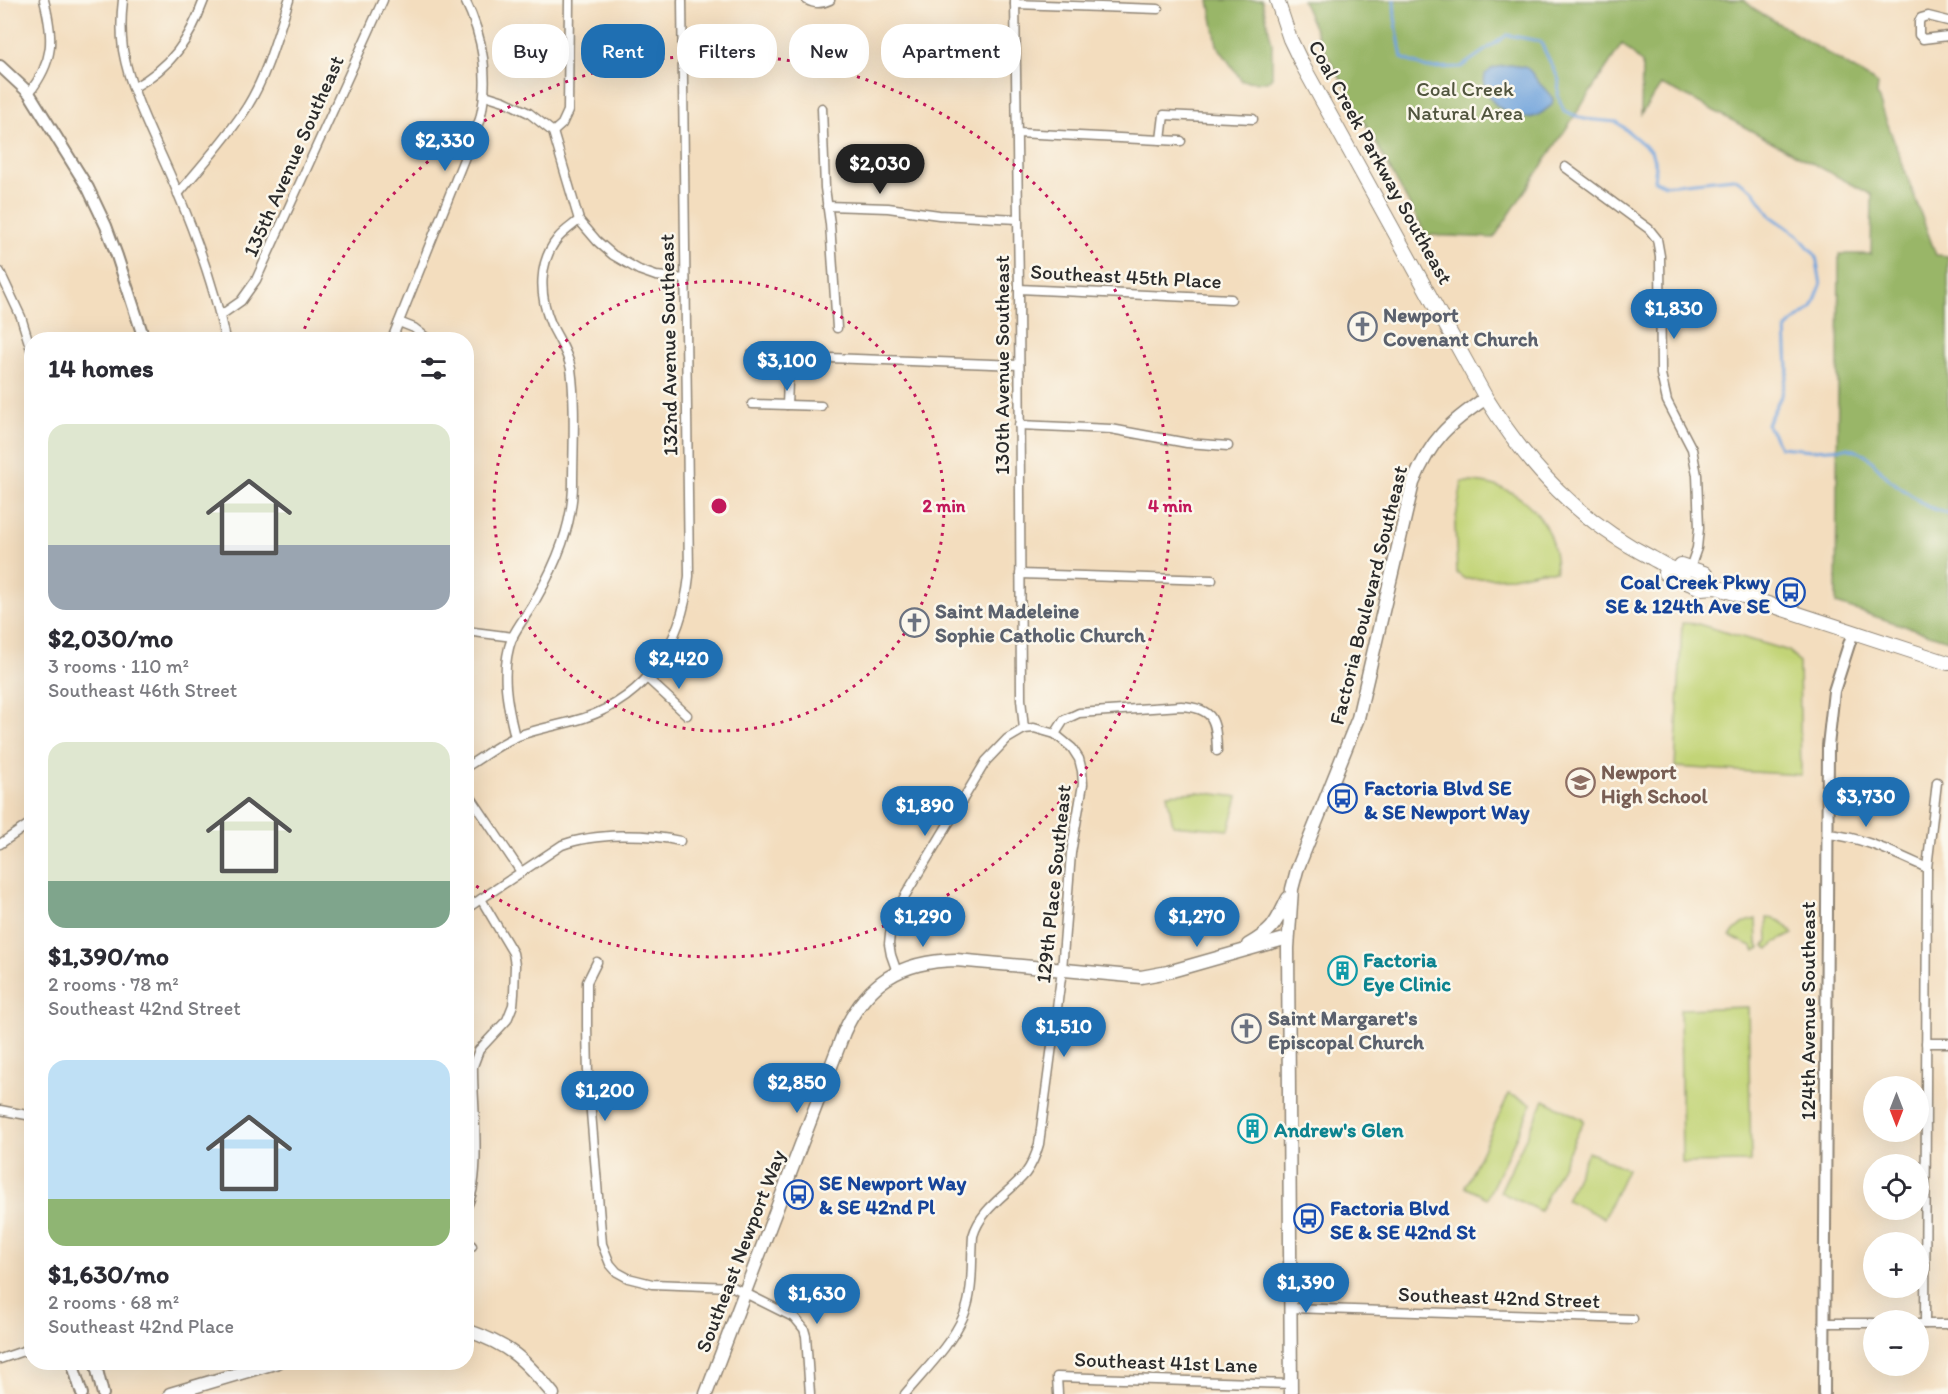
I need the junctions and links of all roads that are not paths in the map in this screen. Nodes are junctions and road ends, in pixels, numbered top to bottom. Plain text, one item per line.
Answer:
1 (44, 0) edge
2 (123, 0) edge
3 (204, 0) edge
4 (289, 0) edge
5 (383, 0) edge
6 (465, 0) edge
7 (569, 0) edge
8 (682, 0) edge
9 (807, 0) edge
10 (830, 0) edge
11 (1277, 0) edge
12 (1015, 2) edge
13 (1158, 9) dead end
14 (1948, 21) edge
15 (1948, 36) edge
16 (0, 66) edge
17 (133, 88) junction
18 (29, 93) junction
19 (485, 95) junction
20 (822, 108) dead end
21 (1253, 119) dead end
22 (554, 132) junction
23 (1017, 133) junction
24 (1161, 140) junction
25 (1181, 141) dead end
26 (1565, 167) dead end
27 (178, 194) junction
28 (827, 206) junction
29 (1018, 219) junction
30 (579, 220) junction
31 (0, 272) edge
32 (685, 279) junction
33 (1019, 289) junction
34 (1232, 299) dead end
35 (221, 315) junction
36 (399, 322) junction
37 (837, 328) dead end
38 (26, 332) edge
39 (142, 332) edge
40 (224, 332) edge
41 (395, 332) edge
42 (419, 332) edge
43 (751, 355) dead end
44 (789, 357) junction
45 (1019, 365) junction
46 (1486, 398) junction
47 (752, 404) dead end
48 (787, 405) junction
49 (821, 406) dead end
50 (1019, 425) junction
51 (1227, 446) dead end
52 (1611, 534) junction
53 (1690, 568) junction
54 (1020, 574) junction
55 (1212, 580) dead end
56 (1716, 587) junction
57 (474, 632) edge
58 (1852, 632) junction
59 (513, 637) junction
60 (1948, 663) edge
61 (647, 678) junction
62 (687, 715) dead end
63 (1024, 729) junction
64 (1055, 734) junction
65 (515, 737) junction
66 (1217, 751) dead end
67 (474, 762) edge
68 (1937, 782) dead end
69 (474, 802) edge
70 (24, 828) edge
71 (1827, 834) junction
72 (680, 841) dead end
73 (0, 844) edge
74 (1927, 868) junction
75 (520, 872) junction
76 (1292, 889) junction
77 (481, 899) junction
78 (474, 904) edge
79 (1288, 938) junction
80 (1234, 953) junction
81 (597, 963) dead end
82 (1062, 970) junction
83 (897, 972) junction
84 (1926, 1043) junction
85 (1948, 1043) edge
86 (474, 1058) edge
87 (0, 1110) edge
88 (24, 1114) edge
89 (474, 1151) edge
90 (474, 1179) edge
91 (746, 1292) junction
92 (1291, 1308) junction
93 (1922, 1310) edge
94 (1633, 1319) dead end
95 (1826, 1323) junction
96 (1863, 1323) edge
97 (1929, 1324) edge
98 (1948, 1324) edge
99 (474, 1333) edge
100 (24, 1351) edge
101 (0, 1359) edge
102 (74, 1370) edge
103 (97, 1370) edge
104 (251, 1370) edge
105 (1291, 1389) edge
106 (82, 1394) edge
107 (103, 1394) edge
108 (170, 1394) edge
109 (553, 1394) edge
110 (706, 1394) edge
111 (810, 1394) edge
112 (906, 1394) edge
113 (1058, 1394) edge
114 (1824, 1394) edge

1 - 18 street
2 - 17 street
3 - 17 street
4 - 27 street
5 - 35 street, 135th Avenue Southeast
6 - 19 street
7 - 22 street
8 - 32 street, 132nd Avenue Southeast
9 - 10 street
11 - 46 main road, Coal Creek Parkway Southeast
12 - 13 street
12 - 23 street, 130th Avenue Southeast
14 - 15 street
16 - 18 street
17 - 27 street
18 - 39 street
19 - 22 street
19 - 36 street
20 - 28 street
21 - 24 street
22 - 30 street
23 - 24 street
23 - 29 street, 130th Avenue Southeast
24 - 25 street
26 - 53 street
27 - 35 street
28 - 29 street
28 - 37 street
29 - 33 street, 130th Avenue Southeast
30 - 32 street
30 - 59 street
31 - 38 street
32 - 61 street, 132nd Avenue Southeast
33 - 34 street, Southeast 45th Place
33 - 45 street, 130th Avenue Southeast
35 - 40 street
36 - 41 street
36 - 42 street
43 - 44 street
44 - 45 street
44 - 48 street
45 - 50 street, 130th Avenue Southeast
46 - 52 main road, Coal Creek Parkway Southeast
46 - 76 main road, Factoria Boulevard Southeast
47 - 48 street
48 - 49 street
50 - 51 street
50 - 54 street, 130th Avenue Southeast
52 - 53 main road
52 - 56 main road, Coal Creek Parkway Southeast
53 - 56 main road, Coal Creek Parkway Southeast
54 - 55 street
54 - 63 street, 130th Avenue Southeast
56 - 58 main road, Coal Creek Parkway Southeast
57 - 59 street
58 - 60 main road, Coal Creek Parkway Southeast
58 - 71 street, 124th Avenue Southeast
59 - 65 street
61 - 62 street
61 - 65 street, 132nd Avenue Southeast
63 - 64 street
63 - 83 street
64 - 66 street
64 - 82 street, 129th Place Southeast
65 - 67 street, 132nd Avenue Southeast
68 - 74 street
69 - 75 street
70 - 73 street
71 - 74 street
71 - 95 street, 124th Avenue Southeast
72 - 75 street
74 - 84 street
75 - 77 street
76 - 79 main road, Factoria Boulevard Southeast
76 - 80 main road
77 - 78 street
77 - 86 street
79 - 80 main road, Southeast Newport Way
79 - 92 main road, Factoria Boulevard Southeast
80 - 82 main road, Southeast Newport Way
81 - 91 street
82 - 83 main road, Southeast Newport Way
82 - 112 street, 129th Place Southeast
83 - 91 main road, Southeast Newport Way
84 - 85 street
84 - 93 street
87 - 88 street
89 - 90 street
91 - 110 main road, Southeast Newport Way
91 - 111 street
92 - 94 street, Southeast 42nd Street
92 - 105 main road, Factoria Boulevard Southeast
95 - 96 street
95 - 114 street, 124th Avenue Southeast
97 - 98 street
99 - 109 main road
100 - 101 street
102 - 106 street
103 - 107 street
104 - 108 main road
105 - 113 street, Southeast 41st Lane

